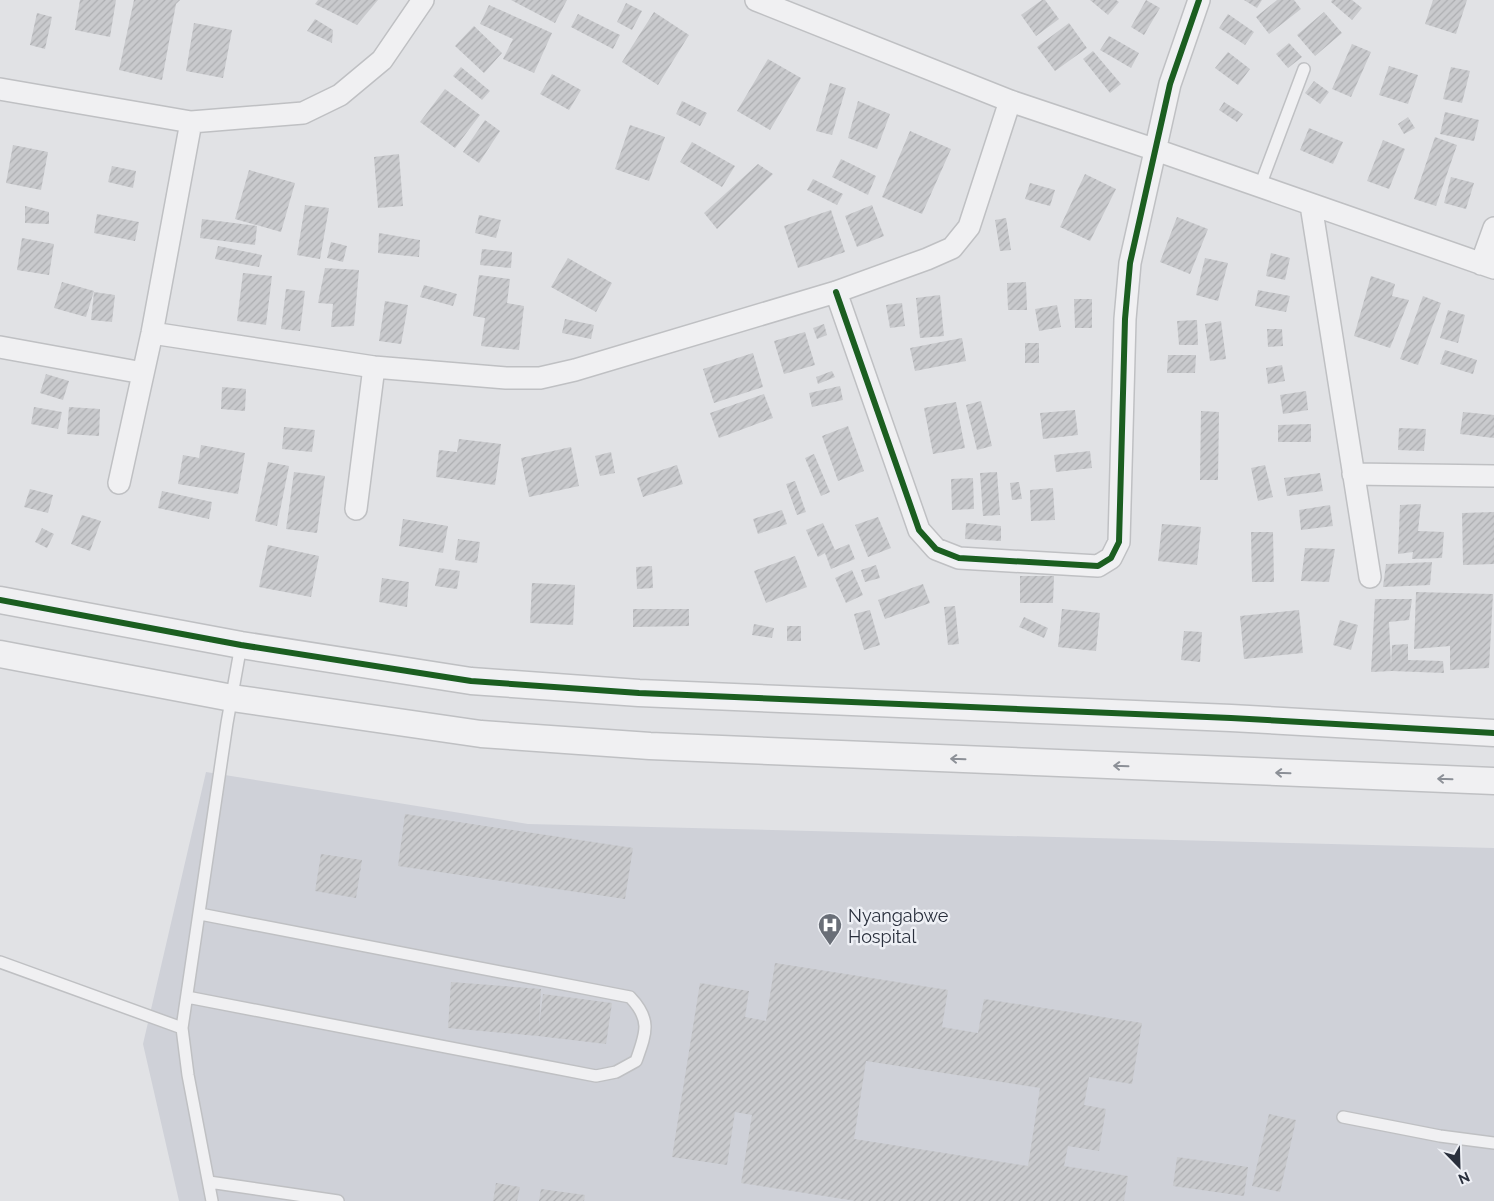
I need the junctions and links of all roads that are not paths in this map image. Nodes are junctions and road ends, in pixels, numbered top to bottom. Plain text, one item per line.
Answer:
1 (423, 0) edge
2 (756, 0) edge
3 (1199, 0) edge
4 (1304, 69) dead end
5 (0, 89) edge
6 (1010, 101) junction
7 (191, 122) junction
8 (1156, 150) junction
9 (1260, 186) junction
10 (1311, 205) junction
11 (1494, 228) edge
12 (1488, 266) edge
13 (836, 292) junction
14 (152, 333) junction
15 (0, 347) edge
16 (374, 367) junction
17 (143, 373) junction
18 (1353, 474) junction
19 (1494, 476) edge
20 (119, 483) dead end
21 (356, 509) dead end
22 (1370, 577) dead end
23 (0, 600) edge
24 (241, 645) junction
25 (0, 654) edge
26 (232, 698) junction
27 (1494, 733) edge
28 (1494, 781) edge
29 (200, 914) junction
30 (0, 962) edge
31 (187, 997) junction
32 (182, 1028) junction
33 (1343, 1117) dead end
34 (1494, 1143) edge
35 (209, 1182) junction
36 (322, 1200) edge
37 (212, 1201) edge
38 (338, 1201) edge

1 - 7 street
2 - 6 street
3 - 8 street
4 - 9 lane
5 - 7 street
6 - 8 street
6 - 13 street
7 - 14 street
8 - 9 street
8 - 13 street
9 - 10 street
10 - 12 street
10 - 18 street
11 - 12 street
13 - 16 street
14 - 16 street
14 - 17 street
15 - 17 street
16 - 21 street
17 - 20 street
18 - 19 street
18 - 22 street
23 - 24 street
24 - 26 lane
24 - 27 street
25 - 26 street
28 -> 26 street
26 - 29 lane
29 - 31 lane
29 - 31 lane
30 - 32 lane
31 - 32 lane
32 - 35 lane
33 - 34 lane
35 - 36 lane
35 - 37 lane
36 - 38 lane

